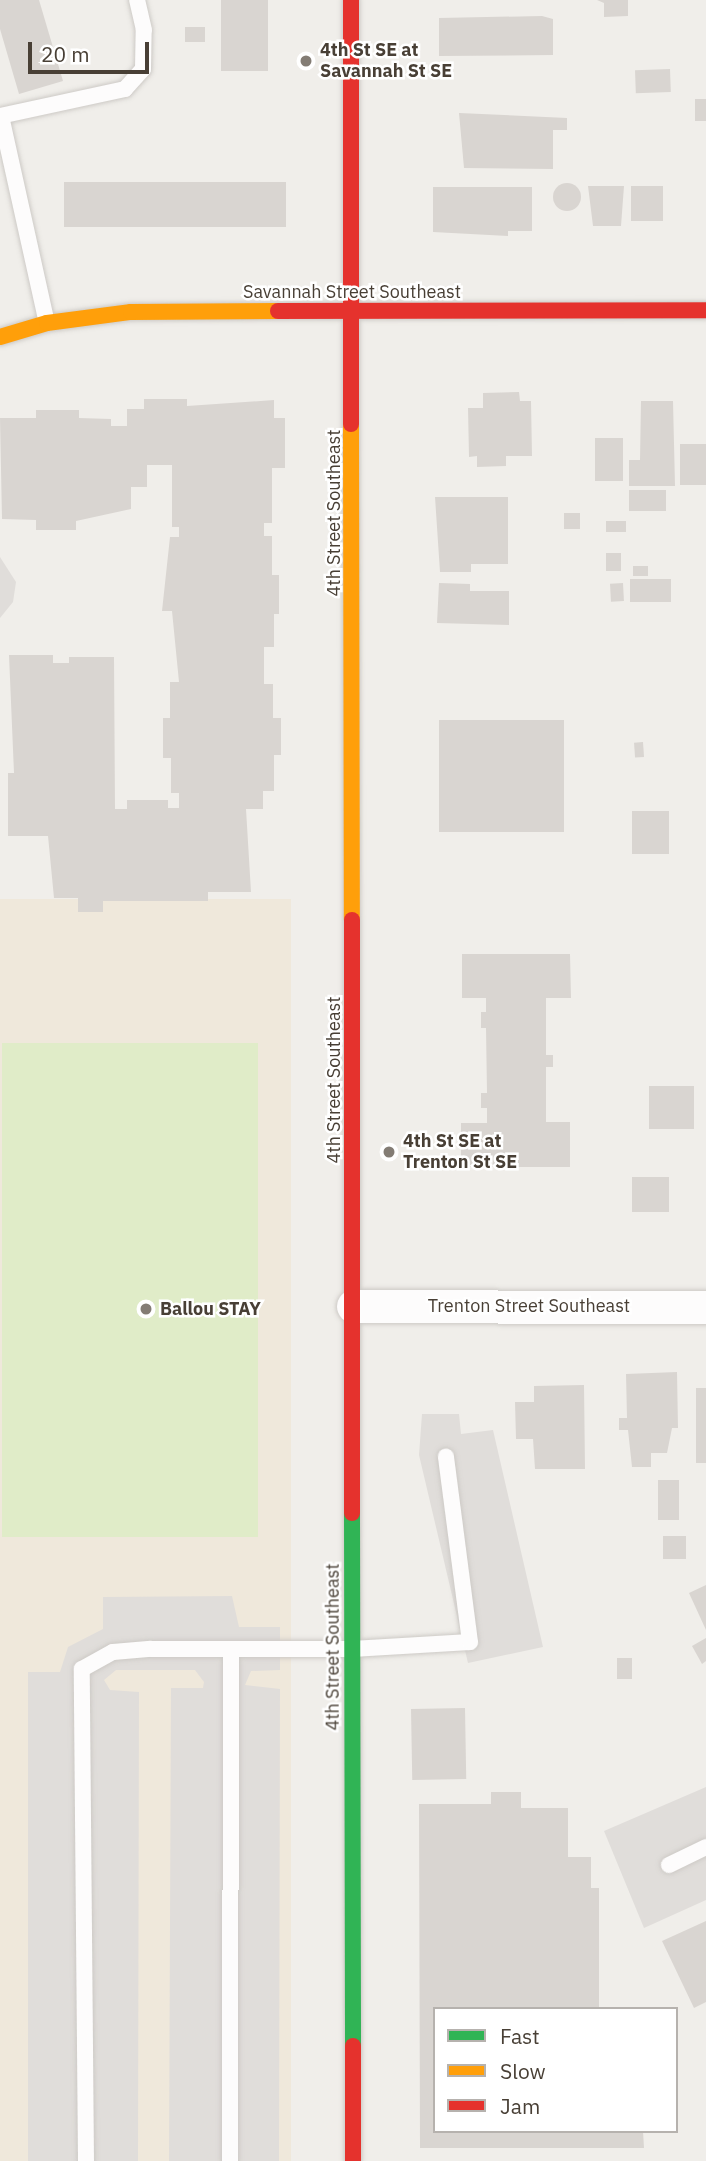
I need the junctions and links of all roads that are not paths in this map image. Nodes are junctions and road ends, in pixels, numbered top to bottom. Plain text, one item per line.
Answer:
1 (137, 0) edge
2 (351, 0) edge
3 (0, 116) edge
4 (353, 310) junction
5 (706, 310) edge
6 (47, 323) junction
7 (0, 337) edge
8 (353, 1306) junction
9 (706, 1307) edge
10 (446, 1457) dead end
11 (231, 1649) junction
12 (352, 1649) junction
13 (706, 1847) edge
14 (669, 1865) dead end
15 (86, 2161) edge
16 (230, 2161) edge
17 (353, 2161) edge

1 - 3 lane
2 - 4 street, 4th Street Southeast
3 - 6 lane
4 - 5 street, Savannah Street Southeast
4 - 6 street, Savannah Street Southeast
4 - 8 street, 4th Street Southeast
6 - 7 street, Savannah Street Southeast
8 - 9 street, Trenton Street Southeast
8 - 12 street, 4th Street Southeast
10 - 12 lane
11 - 12 lane
11 - 15 lane
11 - 16 lane
12 - 17 street, 4th Street Southeast
13 - 14 lane

